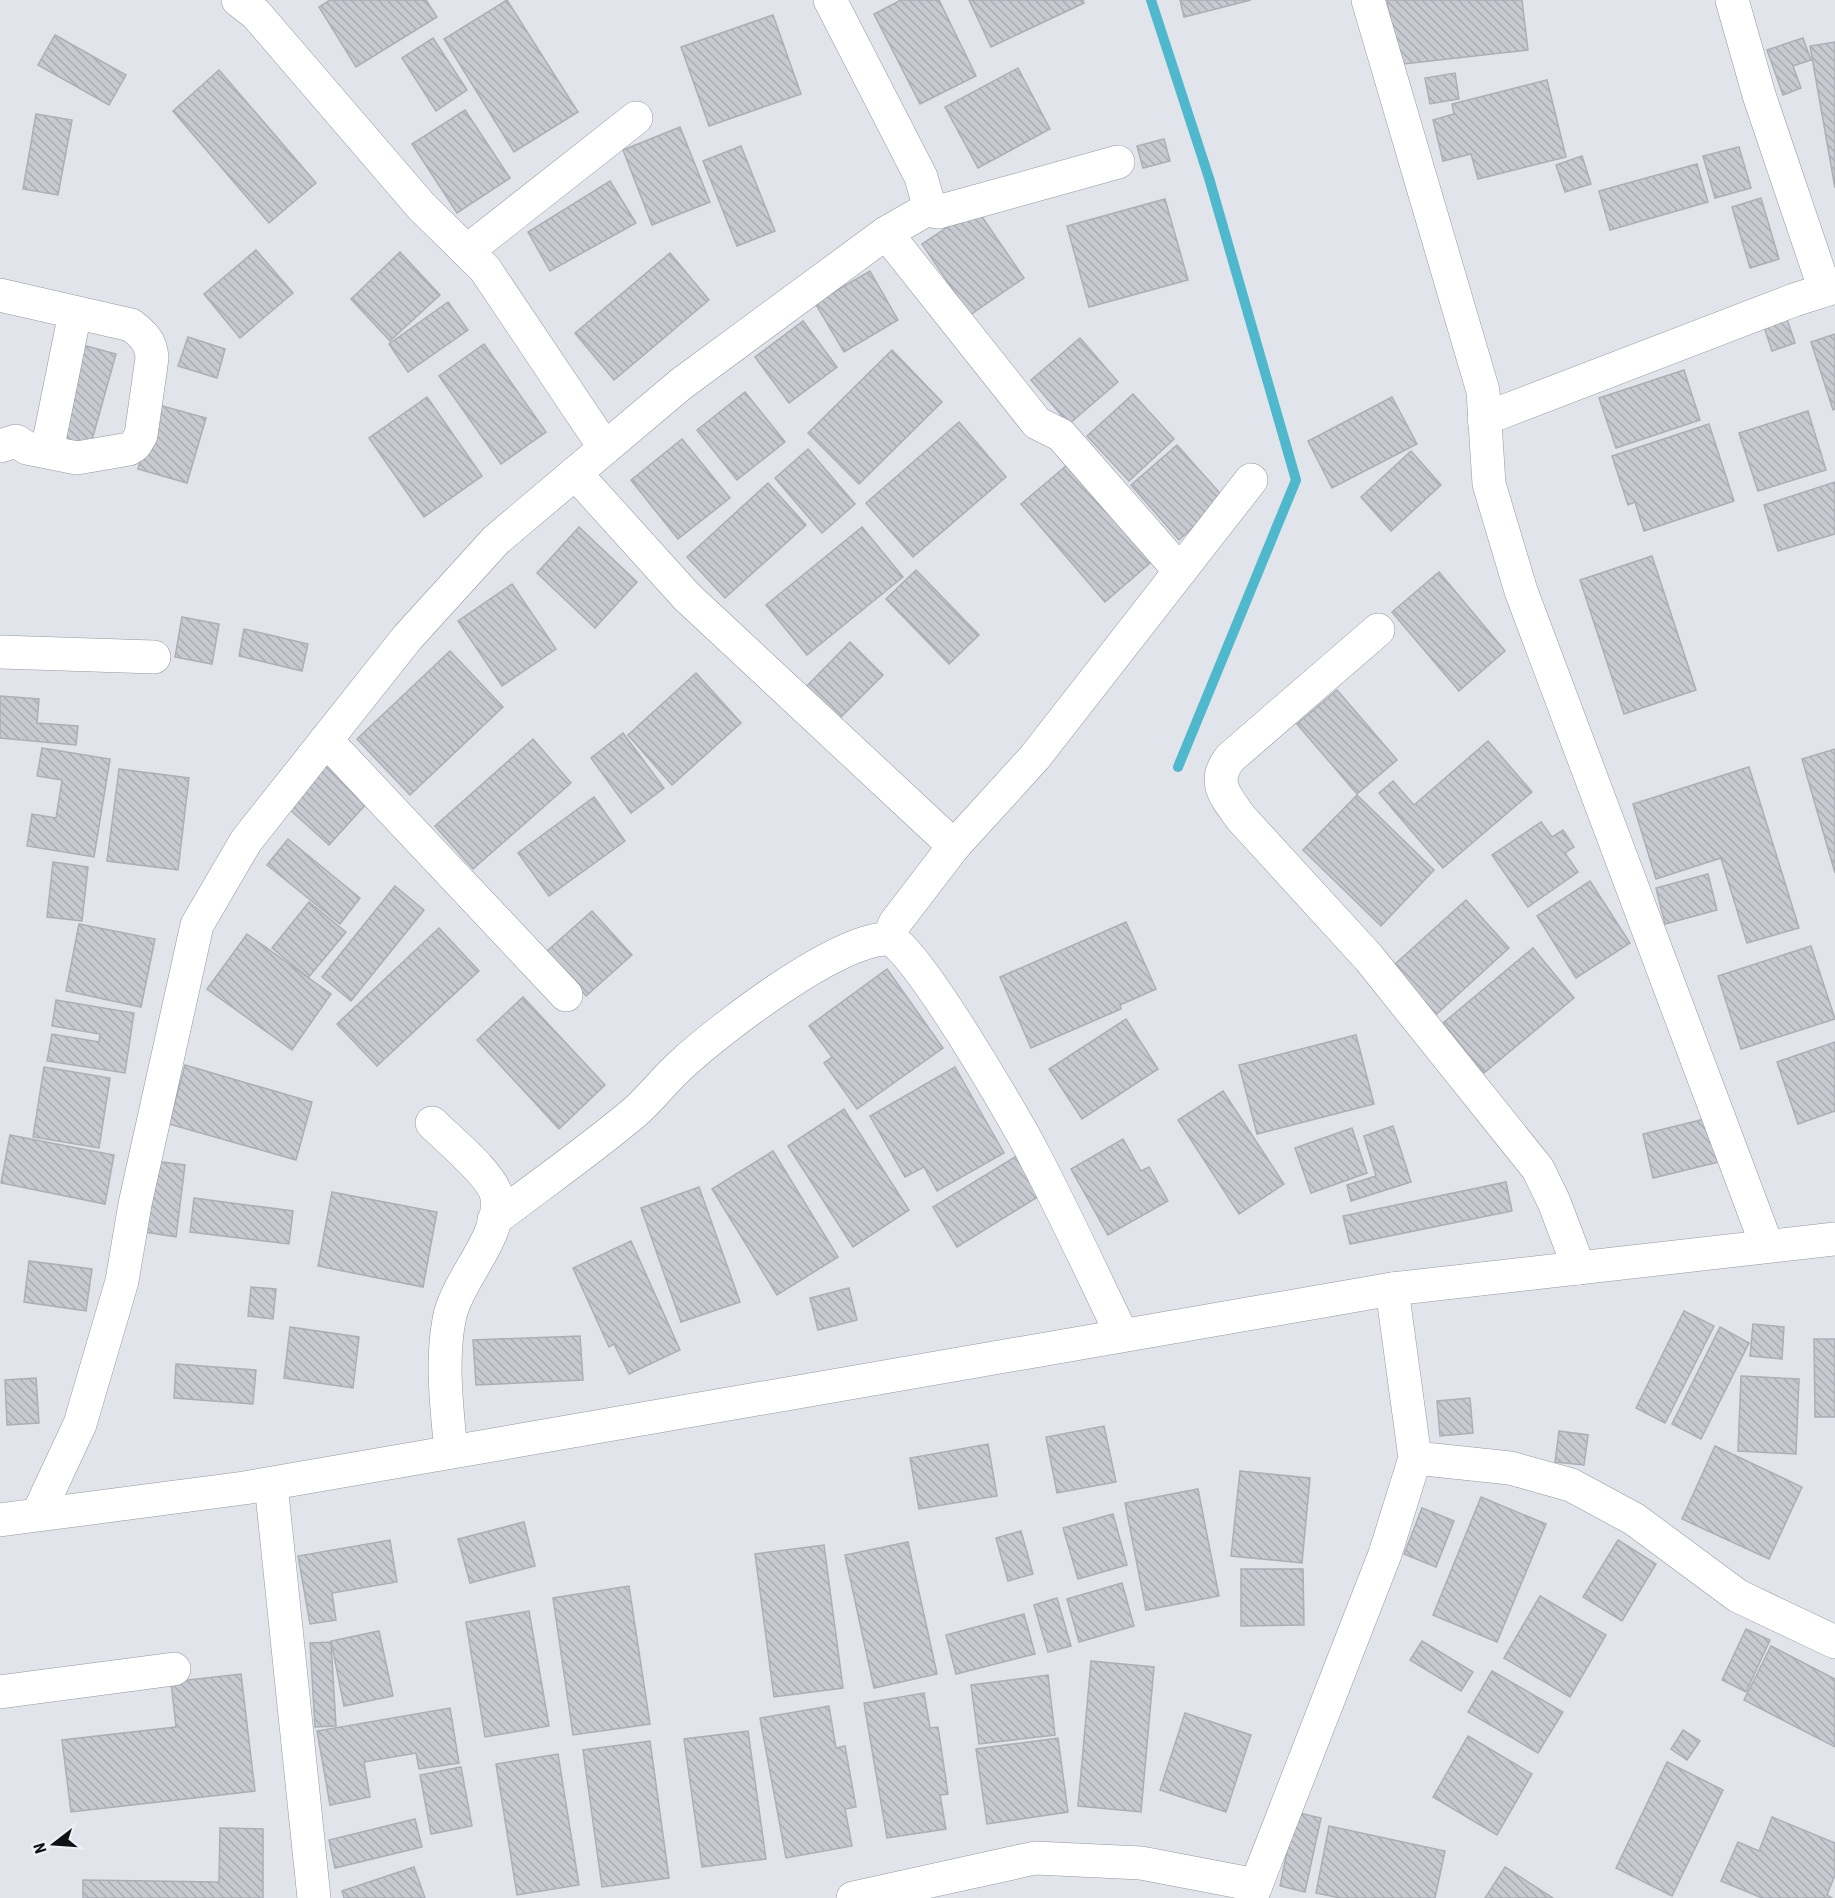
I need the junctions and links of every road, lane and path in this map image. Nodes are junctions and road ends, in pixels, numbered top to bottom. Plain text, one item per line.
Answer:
1 (1368, 0) edge
2 (1732, 0) edge
3 (839, 3) edge
4 (256, 5) edge
5 (636, 118) dead end
6 (1118, 162) dead end
7 (926, 210) junction
8 (886, 233) junction
9 (466, 251) junction
10 (1830, 289) edge
11 (0, 295) edge
12 (75, 313) junction
13 (1484, 419) junction
14 (0, 446) edge
15 (605, 448) junction
16 (47, 451) junction
17 (575, 472) junction
18 (1251, 480) dead end
19 (1180, 571) junction
20 (1378, 630) dead end
21 (0, 652) edge
22 (154, 657) dead end
23 (326, 740) junction
24 (954, 846) junction
25 (889, 938) junction
26 (566, 995) dead end
27 (432, 1123) dead end
28 (494, 1220) junction
29 (1835, 1239) edge
30 (1767, 1246) junction
31 (1579, 1268) junction
32 (1392, 1289) junction
33 (1122, 1335) junction
34 (451, 1452) junction
35 (1415, 1458) junction
36 (272, 1484) junction
37 (38, 1514) junction
38 (0, 1520) edge
39 (1835, 1642) edge
40 (174, 1669) dead end
41 (0, 1692) edge
42 (1254, 1891) edge
43 (314, 1898) edge
44 (853, 1898) edge

1 - 13 street
2 - 10 street
3 - 7 street
4 - 9 street
5 - 9 street
6 - 7 street
7 - 8 street
8 - 15 street
8 - 19 street
9 - 15 street
10 - 13 street
11 - 12 street
12 - 16 street
12 - 16 street
13 - 30 street
14 - 16 street
15 - 17 street
17 - 23 street
17 - 24 street
18 - 19 street
19 - 24 street
20 - 31 street
21 - 22 street
23 - 26 street
23 - 37 street
24 - 25 street
25 - 28 street
25 - 33 street
27 - 28 street
28 - 34 street
29 - 30 street
30 - 31 street
31 - 32 street
32 - 33 street
32 - 35 street
33 - 34 street
34 - 36 street
35 - 39 street
35 - 42 street
36 - 37 street
36 - 43 street
37 - 38 street
40 - 41 street
42 - 44 street

